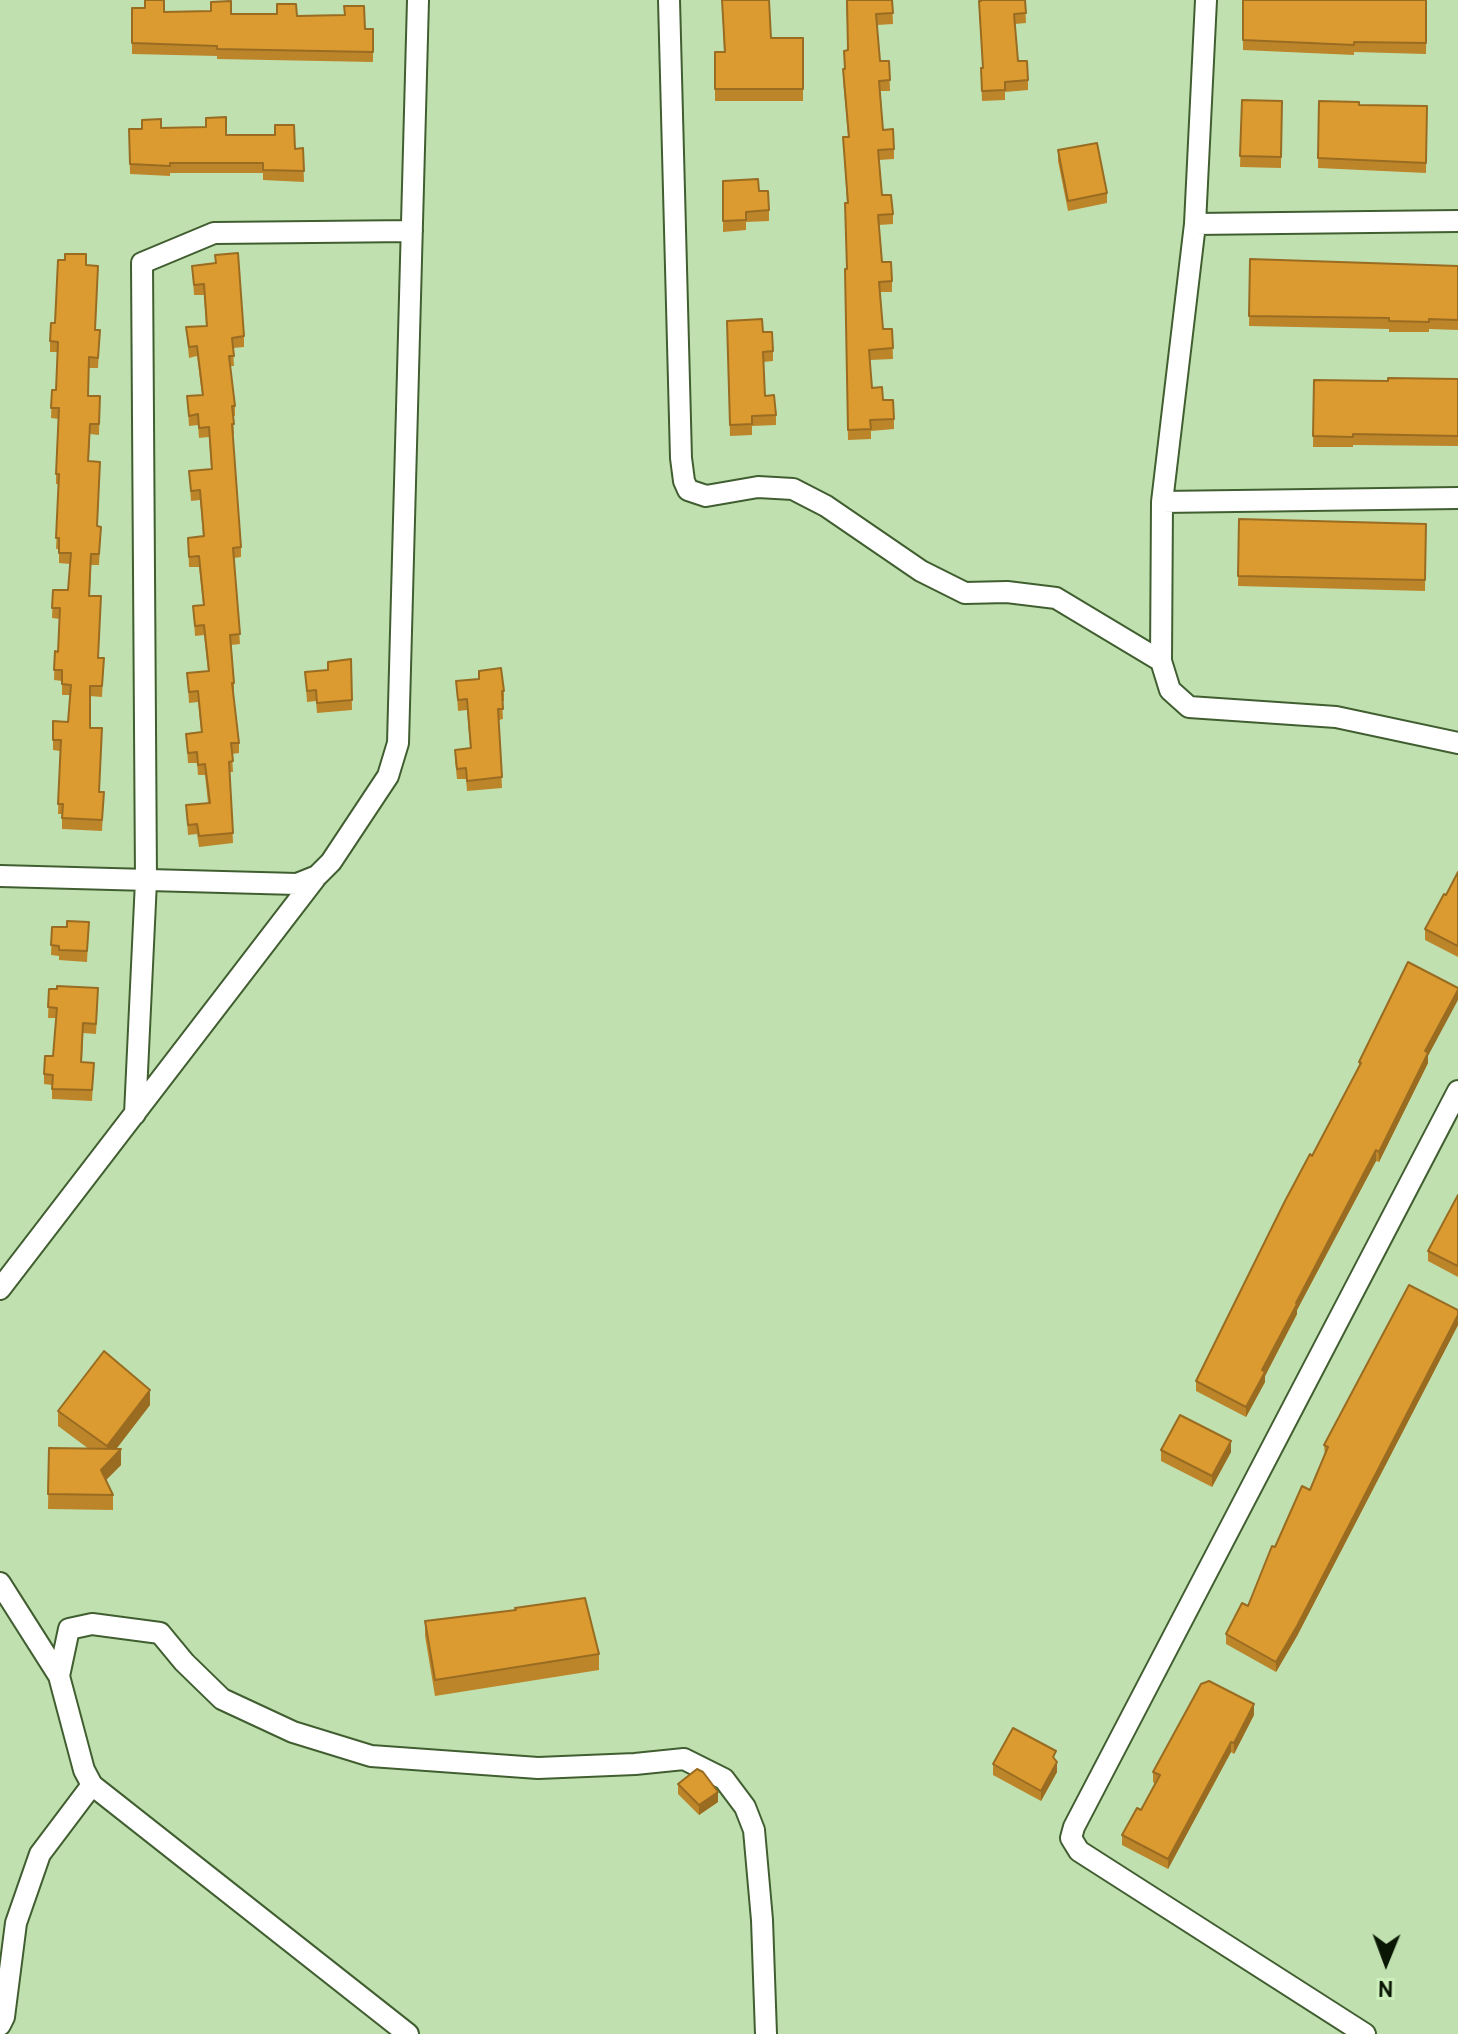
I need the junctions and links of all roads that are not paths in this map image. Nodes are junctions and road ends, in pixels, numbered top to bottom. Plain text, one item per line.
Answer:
1 (418, 0) edge
2 (669, 0) edge
3 (1206, 0) edge
4 (1458, 221) edge
5 (1195, 224) junction
6 (412, 231) junction
7 (1458, 498) edge
8 (1162, 502) junction
9 (1161, 661) junction
10 (1458, 743) edge
11 (0, 876) edge
12 (317, 876) junction
13 (146, 881) junction
14 (1458, 1091) edge
15 (135, 1114) junction
16 (0, 1289) edge
17 (0, 1583) edge
18 (59, 1676) junction
19 (92, 1785) junction
20 (0, 2025) edge
21 (408, 2034) edge
22 (766, 2034) edge
23 (1365, 2034) edge

1 - 6 street
2 - 9 street
3 - 5 street
4 - 5 street
5 - 8 street
6 - 12 street
6 - 13 street
7 - 8 street
8 - 9 street
9 - 10 street
11 - 13 street
12 - 13 street
12 - 15 street
13 - 15 street
14 - 23 street
15 - 16 street
17 - 18 street
18 - 19 street
18 - 22 street
19 - 20 street
19 - 21 street

